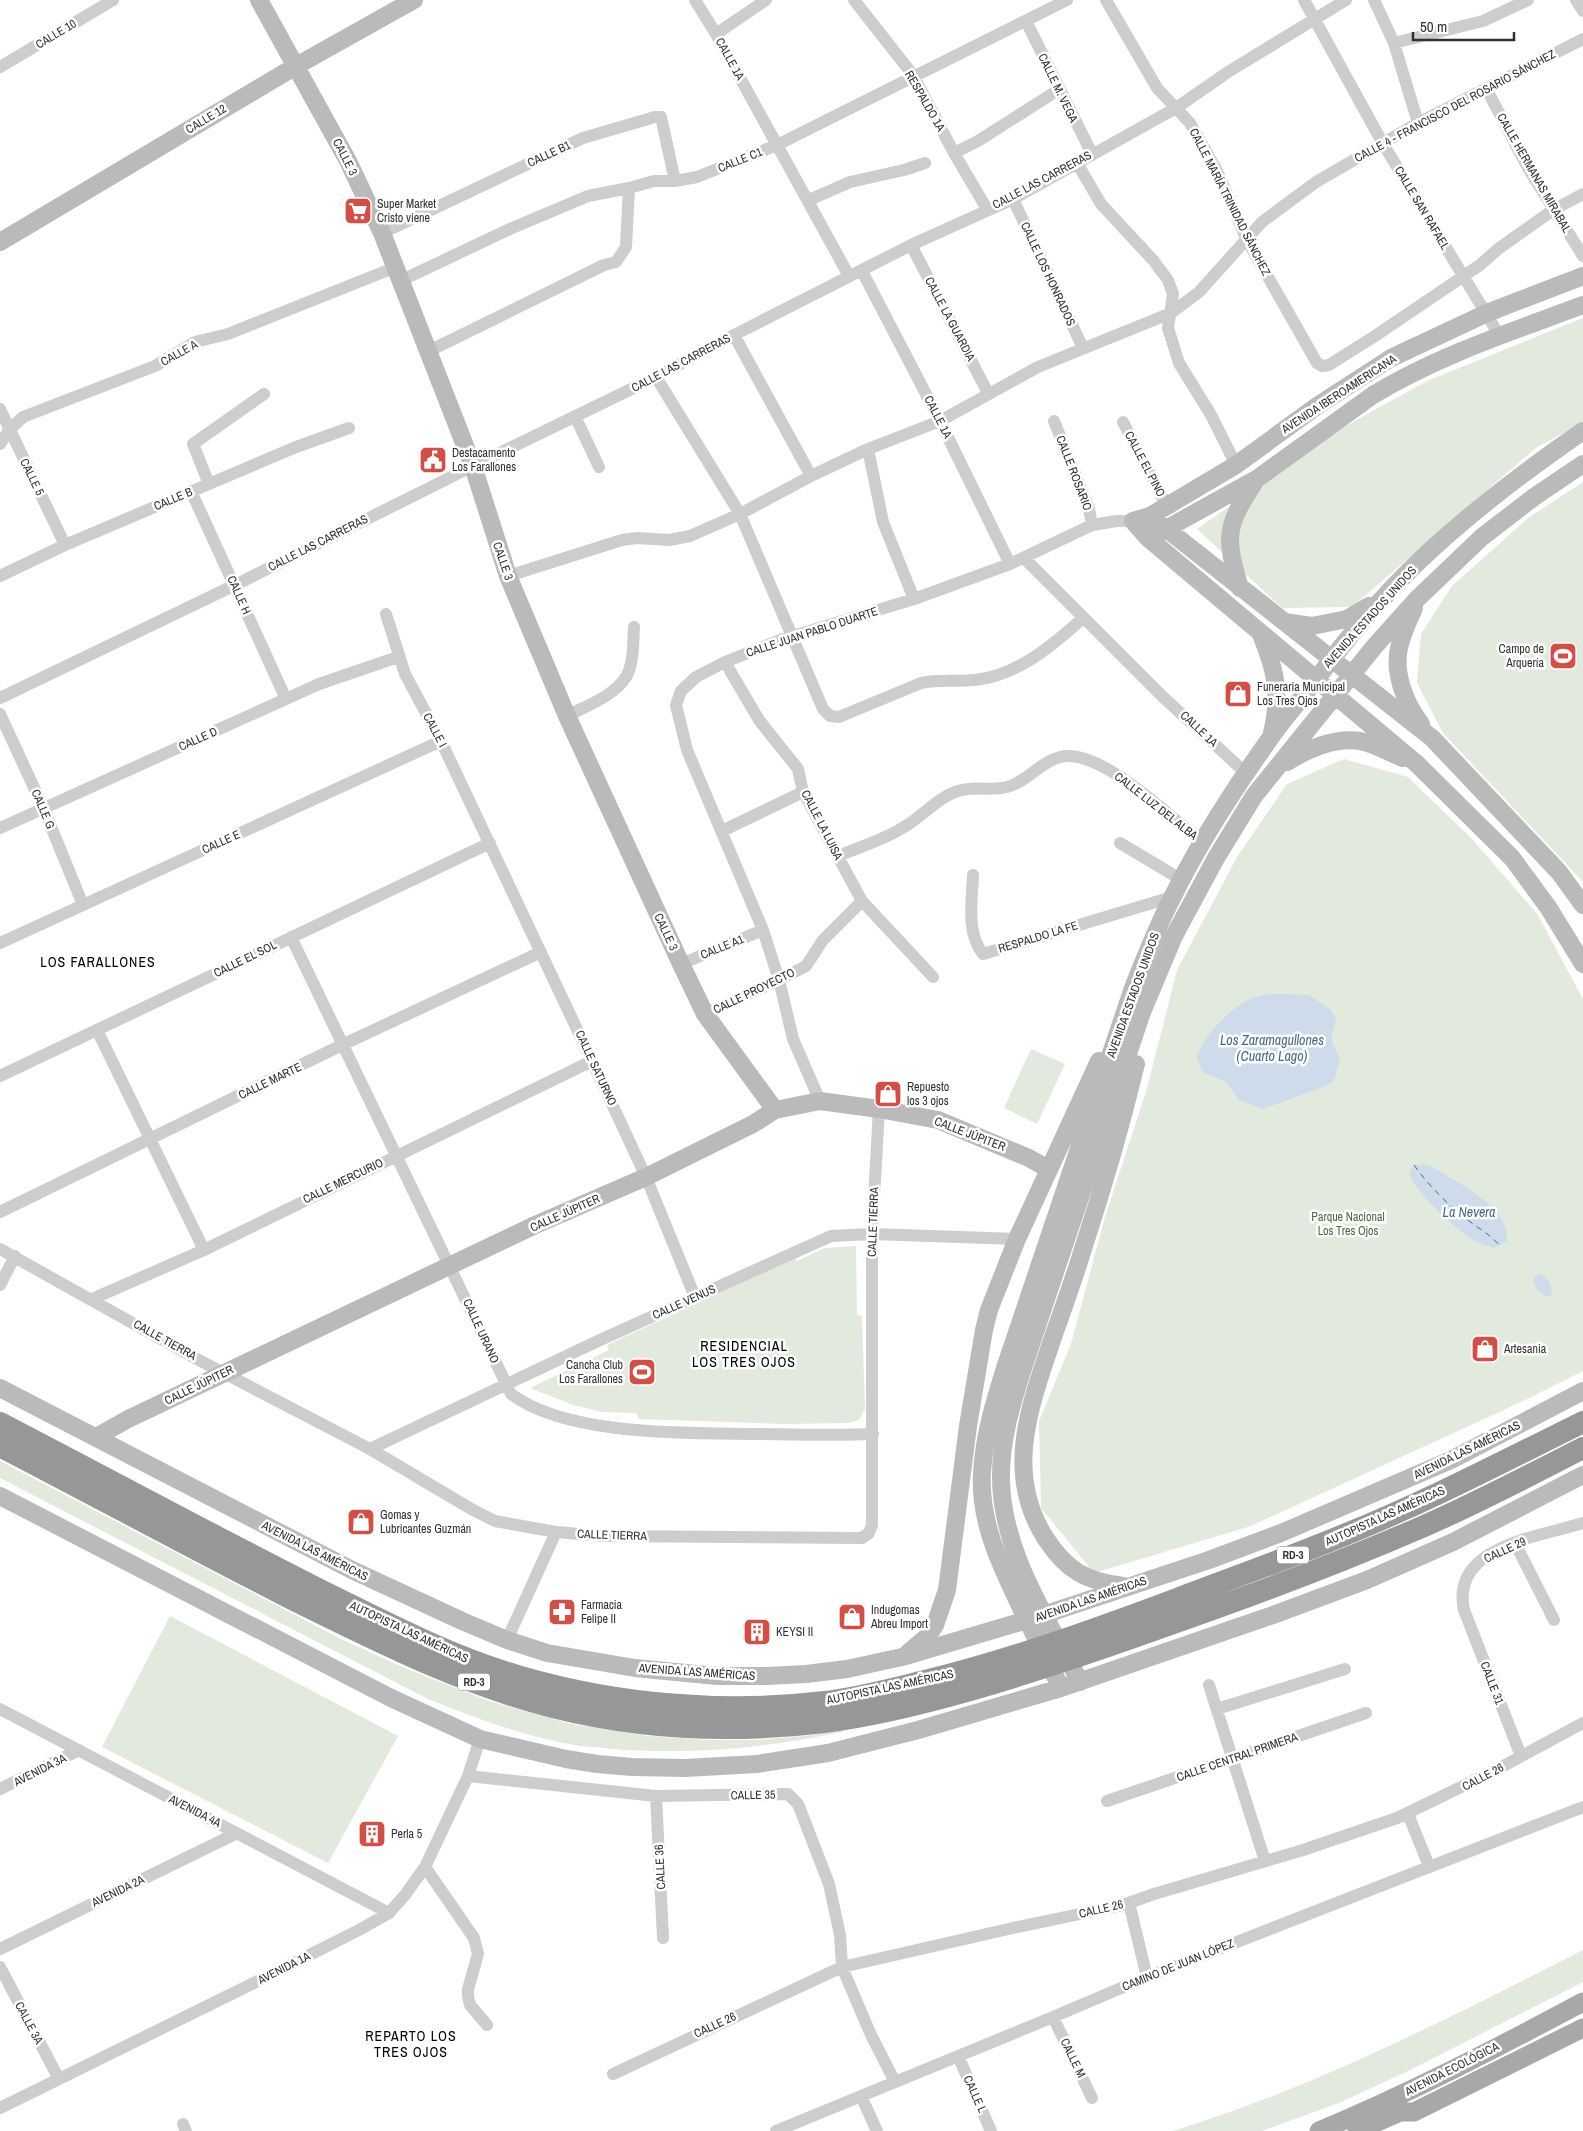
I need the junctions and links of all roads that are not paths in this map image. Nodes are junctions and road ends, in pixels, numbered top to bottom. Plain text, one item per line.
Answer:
1 (113, 0) edge
2 (259, 0) edge
3 (414, 0) edge
4 (695, 0) edge
5 (766, 0) edge
6 (854, 0) edge
7 (1106, 0) edge
8 (1304, 0) edge
9 (1346, 0) edge
10 (1374, 0) edge
11 (1528, 0) edge
12 (1576, 0) edge
13 (1063, 1) edge
14 (1583, 11) edge
15 (1314, 18) junction
16 (1026, 21) junction
17 (716, 34) junction
18 (1583, 39) edge
19 (1394, 43) junction
20 (296, 66) junction
21 (0, 67) edge
22 (913, 76) junction
23 (1486, 88) junction
24 (1058, 90) junction
25 (1176, 108) junction
26 (1418, 122) junction
27 (1382, 142) junction
28 (777, 145) junction
29 (954, 153) junction
30 (1092, 154) junction
31 (925, 163) dead end
32 (1077, 163) junction
33 (675, 181) junction
34 (629, 188) junction
35 (1583, 194) edge
36 (1013, 199) junction
37 (808, 200) junction
38 (988, 209) junction
39 (1553, 210) junction
40 (382, 234) junction
41 (1247, 240) junction
42 (0, 242) edge
43 (911, 245) junction
44 (1583, 256) edge
45 (862, 271) junction
46 (398, 274) junction
47 (849, 276) junction
48 (1464, 276) junction
49 (1583, 276) edge
50 (1583, 305) edge
51 (1171, 313) junction
52 (1487, 313) junction
53 (734, 334) junction
54 (1499, 335) junction
55 (1084, 348) junction
56 (427, 352) junction
57 (656, 377) junction
58 (988, 393) junction
59 (264, 394) dead end
60 (0, 409) edge
61 (575, 416) junction
62 (940, 420) junction
63 (1054, 422) dead end
64 (1123, 422) dead end
65 (349, 428) dead end
66 (9, 430) junction
67 (1583, 431) edge
68 (0, 444) edge
69 (868, 449) junction
70 (1583, 464) edge
71 (1236, 465) junction
72 (473, 466) junction
73 (600, 467) dead end
74 (810, 476) junction
75 (1258, 478) junction
76 (209, 484) junction
77 (191, 491) junction
78 (1167, 506) junction
79 (740, 514) junction
80 (1150, 516) junction
81 (1133, 522) junction
82 (1092, 525) junction
83 (1167, 529) junction
84 (1148, 538) junction
85 (65, 544) junction
86 (1024, 558) junction
87 (1010, 564) junction
88 (0, 576) edge
89 (508, 576) junction
90 (235, 585) junction
91 (1240, 588) junction
92 (1384, 596) junction
93 (914, 599) junction
94 (1417, 599) junction
95 (386, 614) dead end
96 (1083, 618) junction
97 (1284, 622) junction
98 (634, 626) dead end
99 (1261, 634) junction
100 (792, 637) junction
101 (398, 657) junction
102 (1331, 658) junction
103 (725, 662) junction
104 (1353, 675) junction
105 (1316, 680) junction
106 (1336, 695) junction
107 (0, 698) edge
108 (286, 699) junction
109 (0, 714) edge
110 (566, 716) junction
111 (1272, 736) junction
112 (1432, 738) junction
113 (441, 741) junction
114 (1417, 764) junction
115 (1276, 769) junction
116 (1247, 774) junction
117 (803, 792) junction
118 (44, 807) junction
119 (0, 828) edge
120 (722, 831) junction
121 (490, 843) junction
122 (1120, 843) dead end
123 (1203, 843) junction
124 (838, 856) junction
125 (973, 875) dead end
126 (1182, 880) junction
127 (1172, 896) junction
128 (862, 901) junction
129 (83, 905) junction
130 (1583, 905) edge
131 (763, 930) junction
132 (291, 937) junction
133 (0, 943) edge
134 (541, 952) junction
135 (681, 964) junction
136 (1583, 964) edge
137 (933, 977) dead end
138 (779, 980) junction
139 (1155, 980) junction
140 (1134, 988) junction
141 (705, 1014) junction
142 (97, 1030) junction
143 (344, 1044) junction
144 (592, 1061) junction
145 (0, 1076) edge
146 (820, 1101) junction
147 (879, 1109) junction
148 (774, 1110) junction
149 (149, 1140) junction
150 (397, 1154) junction
151 (1048, 1169) junction
152 (646, 1177) junction
153 (0, 1212) edge
154 (872, 1234) junction
155 (1017, 1238) junction
156 (1047, 1244) junction
157 (0, 1249) edge
158 (204, 1250) junction
159 (14, 1256) junction
160 (451, 1266) junction
161 (1046, 1276) junction
162 (0, 1285) edge
163 (695, 1297) junction
164 (92, 1299) junction
165 (225, 1373) junction
166 (505, 1384) junction
167 (0, 1388) edge
168 (1583, 1391) edge
169 (1583, 1422) edge
170 (0, 1423) edge
171 (873, 1434) junction
172 (96, 1436) junction
173 (0, 1446) edge
174 (1583, 1448) edge
175 (370, 1449) junction
176 (1583, 1475) edge
177 (0, 1496) edge
178 (1583, 1523) edge
179 (556, 1532) junction
180 (1514, 1543) junction
181 (1126, 1587) junction
182 (1464, 1610) joint
183 (1554, 1620) dead end
184 (507, 1640) junction
185 (902, 1657) junction
186 (1345, 1670) dead end
187 (1080, 1682) junction
188 (1209, 1685) dead end
189 (1061, 1688) junction
190 (0, 1709) edge
191 (1217, 1709) junction
192 (1366, 1712) dead end
193 (1583, 1723) edge
194 (480, 1739) junction
195 (79, 1750) junction
196 (1521, 1756) junction
197 (1232, 1758) junction
198 (468, 1776) junction
199 (0, 1789) edge
200 (656, 1796) junction
201 (1107, 1801) dead end
202 (1583, 1807) edge
203 (1408, 1814) junction
204 (237, 1832) junction
205 (1265, 1861) junction
206 (1429, 1866) junction
207 (425, 1867) junction
208 (1129, 1903) junction
209 (389, 1913) junction
210 (663, 1938) dead end
211 (0, 1949) edge
212 (0, 1966) edge
213 (842, 1967) junction
214 (1147, 1977) junction
215 (1583, 2002) edge
216 (1053, 2017) junction
217 (487, 2025) dead end
218 (1583, 2028) edge
219 (958, 2056) junction
220 (612, 2074) dead end
221 (59, 2079) junction
222 (895, 2082) junction
223 (861, 2096) junction
224 (1092, 2098) dead end
225 (0, 2108) edge
226 (1325, 2130) edge
227 (776, 2131) edge
228 (877, 2131) edge
229 (991, 2131) edge
230 (1357, 2131) edge

1 - 21 street, CALLE 10
2 - 20 street, CALLE 3
3 - 20 street, CALLE 12
4 - 17 street, CALLE 1A
5 - 17 street
6 - 22 street, RESPALDO 1A
7 - 25 street, CALLE MARÍA TRINIDAD SÁNCHEZ
8 - 15 street, CALLE SAN RAFAEL
9 - 15 street, CALLE LAS CARRERAS
10 - 19 street
11 - 19 street
12 - 14 street
13 - 16 street, CALLE C1
15 - 25 street, CALLE LAS CARRERAS
15 - 27 street, CALLE SAN RAFAEL
16 - 22 street, CALLE C1
16 - 24 street, CALLE M. VEGA
17 - 28 street, CALLE 1A
18 - 23 street, CALLE 4 - FRANCISCO DEL ROSARIO SÁNCHEZ
19 - 26 street
20 - 40 street, CALLE 3
20 - 42 street, CALLE 12
22 - 28 street, CALLE C1
22 - 29 street, RESPALDO 1A
23 - 26 street, CALLE 4 - FRANCISCO DEL ROSARIO SÁNCHEZ
23 - 39 street, CALLE HERMANAS MIRABAL
24 - 29 street
24 - 30 street, CALLE M. VEGA
25 - 30 street, CALLE LAS CARRERAS
25 - 41 street, CALLE MARÍA TRINIDAD SÁNCHEZ
26 - 27 street, CALLE 4 - FRANCISCO DEL ROSARIO SÁNCHEZ
27 - 41 street, CALLE 4 - FRANCISCO DEL ROSARIO SÁNCHEZ
27 - 48 street, CALLE SAN RAFAEL
28 - 33 street, CALLE C1
28 - 37 street, CALLE 1A
29 - 38 street, RESPALDO 1A
30 - 32 street, CALLE LAS CARRERAS
31 - 37 street
32 - 36 street, CALLE LAS CARRERAS
32 - 51 street
33 - 34 street, CALLE C1
33 - 40 street, CALLE B1
34 - 46 street, CALLE C1
34 - 56 street
35 - 39 street
36 - 38 street, CALLE LAS CARRERAS
36 - 55 street, CALLE LOS HONRADOS
37 - 47 street, CALLE 1A
38 - 43 street, CALLE LAS CARRERAS
39 - 44 street, CALLE HERMANAS MIRABAL
39 - 48 street
40 - 46 street, CALLE 3
41 - 48 street, CALLE MARÍA TRINIDAD SÁNCHEZ
41 - 51 street, CALLE 4 - FRANCISCO DEL ROSARIO SÁNCHEZ
43 - 45 street, CALLE LAS CARRERAS
43 - 58 street, CALLE LA GUARDIA
45 - 47 street, CALLE LAS CARRERAS
45 - 62 street, CALLE 1A
46 - 56 street, CALLE 3
46 - 66 street, CALLE A
47 - 53 street, CALLE LAS CARRERAS
48 - 52 street, CALLE SAN RAFAEL
49 - 52 street, AVENIDA IBEROAMERICANA
50 - 54 street, AVENIDA IBEROAMERICANA
51 - 55 street, CALLE 4 - FRANCISCO DEL ROSARIO SÁNCHEZ
51 - 71 street
52 - 54 street, CALLE SAN RAFAEL
52 - 71 street, AVENIDA IBEROAMERICANA
53 - 57 street, CALLE LAS CARRERAS
53 - 74 street
54 - 75 street, AVENIDA IBEROAMERICANA
55 - 58 street, CALLE 4 - FRANCISCO DEL ROSARIO SÁNCHEZ
56 - 72 street, CALLE 3
57 - 61 street, CALLE LAS CARRERAS
57 - 79 street
58 - 62 street, CALLE 4 - FRANCISCO DEL ROSARIO SÁNCHEZ
59 - 76 street
60 - 66 street, CALLE 5
61 - 72 street, CALLE LAS CARRERAS
61 - 73 street
62 - 69 street, CALLE 4 - FRANCISCO DEL ROSARIO SÁNCHEZ
62 - 87 street, CALLE 1A
63 - 82 street, CALLE ROSARIO
64 - 78 street, CALLE EL PINO
65 - 76 street, CALLE B
66 - 68 street, CALLE A
66 - 85 street, CALLE 5
67 - 92 street, AVENIDA ESTADOS UNIDOS
69 - 74 street, CALLE 4 - FRANCISCO DEL ROSARIO SÁNCHEZ
69 - 93 street
70 - 94 street, AVENIDA ESTADOS UNIDOS
71 - 78 street, AVENIDA IBEROAMERICANA
72 - 89 street, CALLE 3
72 - 90 street, CALLE LAS CARRERAS
74 - 79 street, CALLE 4 - FRANCISCO DEL ROSARIO SÁNCHEZ
75 - 83 street, AVENIDA IBEROAMERICANA
75 - 91 street
76 - 77 street, CALLE B
77 - 85 street, CALLE B
77 - 90 street, CALLE H
78 - 80 street, AVENIDA IBEROAMERICANA
79 - 89 street, CALLE 4 - FRANCISCO DEL ROSARIO SÁNCHEZ
79 - 100 street
80 - 81 street, AVENIDA IBEROAMERICANA
80 - 83 street
81 - 82 street, CALLE JUAN PABLO DUARTE
81 - 84 street
82 - 86 street, CALLE JUAN PABLO DUARTE
83 - 84 street, AVENIDA IBEROAMERICANA
83 - 91 street
84 - 99 street
85 - 88 street, CALLE B
86 - 87 street, CALLE JUAN PABLO DUARTE
86 - 96 street, CALLE 1A
87 - 93 street, CALLE JUAN PABLO DUARTE
89 - 110 street, CALLE 3
90 - 107 street, CALLE LAS CARRERAS
90 - 108 street, CALLE H
91 - 97 street
92 - 97 street
92 - 102 street, AVENIDA ESTADOS UNIDOS
93 - 100 street, CALLE JUAN PABLO DUARTE
94 - 104 street, AVENIDA ESTADOS UNIDOS
94 - 112 street
95 - 101 street, CALLE I
96 - 100 street
96 - 116 street, CALLE 1A
97 - 102 street
98 - 110 street
99 - 105 street
99 - 111 street
100 - 103 street, CALLE JUAN PABLO DUARTE
101 - 108 street, CALLE D
101 - 113 street, CALLE I
102 - 104 street
102 - 105 street, AVENIDA ESTADOS UNIDOS
103 - 117 street, CALLE LA LUISA
103 - 120 street, CALLE JUAN PABLO DUARTE
104 - 106 street, AVENIDA ESTADOS UNIDOS
104 - 112 street
105 - 106 street
105 - 111 street, AVENIDA ESTADOS UNIDOS
106 - 114 street
106 - 115 street, AVENIDA ESTADOS UNIDOS
108 - 118 street, CALLE D
109 - 118 street, CALLE G
110 - 135 street, CALLE 3
111 - 116 street, AVENIDA ESTADOS UNIDOS
112 - 130 street
113 - 121 street, CALLE I
113 - 129 street, CALLE E
114 - 115 street
114 - 136 street
115 - 139 street, AVENIDA ESTADOS UNIDOS
116 - 123 street, AVENIDA ESTADOS UNIDOS
117 - 120 street
117 - 124 street, CALLE LA LUISA
118 - 119 street, CALLE D
118 - 129 street, CALLE G
120 - 131 street, CALLE JUAN PABLO DUARTE
121 - 132 street, CALLE EL SOL
121 - 134 street, CALLE SATURNO
122 - 126 street
123 - 124 street, CALLE LUZ DEL ALBA
123 - 126 street, AVENIDA ESTADOS UNIDOS
124 - 128 street, CALLE LA LUISA
125 - 127 street, RESPALDO LA FE
126 - 127 street, AVENIDA ESTADOS UNIDOS
127 - 140 street, AVENIDA ESTADOS UNIDOS
128 - 137 street, CALLE LA LUISA
128 - 138 street, CALLE PROYECTO
129 - 133 street, CALLE E
131 - 135 street, CALLE A1
131 - 138 street, CALLE JUAN PABLO DUARTE
132 - 142 street, CALLE EL SOL
132 - 143 street, CALLE URANO
134 - 143 street, CALLE MARTE
134 - 144 street, CALLE SATURNO
135 - 141 street, CALLE 3
138 - 141 street, CALLE PROYECTO
138 - 146 street, CALLE JUAN PABLO DUARTE
139 - 161 street, AVENIDA ESTADOS UNIDOS
139 - 181 street
140 - 151 street
140 - 156 street, AVENIDA ESTADOS UNIDOS
141 - 148 street, CALLE 3
142 - 145 street, CALLE EL SOL
142 - 149 street
143 - 149 street, CALLE MARTE
143 - 150 street, CALLE URANO
144 - 150 street, CALLE MERCURIO
144 - 152 street, CALLE SATURNO
146 - 147 street, CALLE JÚPITER
146 - 148 street, CALLE JÚPITER
147 - 151 street, CALLE JÚPITER
147 - 154 street, CALLE TIERRA
148 - 152 street, CALLE JÚPITER
149 - 153 street, CALLE MARTE
149 - 158 street
150 - 158 street, CALLE MERCURIO
150 - 160 street, CALLE URANO
151 - 155 street
151 - 156 street
152 - 160 street, CALLE JÚPITER
152 - 163 street, CALLE SATURNO
154 - 155 street, CALLE VENUS
154 - 163 street, CALLE VENUS
154 - 171 street, CALLE TIERRA
155 - 185 street
156 - 161 street, AVENIDA ESTADOS UNIDOS
157 - 159 street, CALLE TIERRA
158 - 164 street, CALLE MERCURIO
159 - 162 street
159 - 164 street, CALLE TIERRA
160 - 165 street, CALLE JÚPITER
160 - 166 street, CALLE URANO
161 - 187 street, AVENIDA ESTADOS UNIDOS
161 - 189 street, AVENIDA ESTADOS UNIDOS
163 - 166 street, CALLE VENUS
164 - 165 street, CALLE TIERRA
165 - 172 street, CALLE JÚPITER
165 - 175 street, CALLE TIERRA
166 - 171 street, CALLE URANO
166 - 175 street, CALLE VENUS
167 - 172 street, AVENIDA LAS AMÉRICAS
168 - 181 street, AVENIDA LAS AMÉRICAS
169 - 170 highway, AUTOPISTA LAS AMÉRICAS / RD-3
171 - 179 street, CALLE TIERRA
172 - 184 street, AVENIDA LAS AMÉRICAS
173 - 174 highway, AUTOPISTA LAS AMÉRICAS / RD-3
175 - 179 street, CALLE TIERRA
176 - 187 street
177 - 194 street
178 - 180 street, CALLE 29
179 - 184 street
180 - 182 street, CALLE 29
180 - 183 street
181 - 185 street, AVENIDA LAS AMÉRICAS
182 - 196 street, CALLE 31
184 - 185 street, AVENIDA LAS AMÉRICAS
186 - 191 street
187 - 189 street
188 - 191 street
189 - 194 street
190 - 195 street, AVENIDA 4A
191 - 197 street
192 - 197 street, CALLE CENTRAL PRIMERA
193 - 196 street, CALLE 26
194 - 198 street, AVENIDA 1A
195 - 199 street, AVENIDA 3A
195 - 204 street, AVENIDA 4A
196 - 203 street, CALLE 26
197 - 201 street, CALLE CENTRAL PRIMERA
197 - 205 street
198 - 200 street, CALLE 35
198 - 207 street, AVENIDA 1A
200 - 210 street, CALLE 36
200 - 213 street, CALLE 35
202 - 206 street, CAMINO DE JUAN LÓPEZ
203 - 205 street, CALLE 26
203 - 206 street
204 - 209 street, AVENIDA 4A
204 - 211 street, AVENIDA 2A
205 - 208 street, CALLE 26
206 - 214 street, CAMINO DE JUAN LÓPEZ
207 - 209 street, AVENIDA 1A
207 - 217 street
208 - 213 street, CALLE 26
208 - 214 street
209 - 221 street, AVENIDA 1A
212 - 221 street, CALLE 3A
213 - 220 street, CALLE 26
213 - 222 street, CALLE 35
214 - 216 street, CAMINO DE JUAN LÓPEZ
215 - 226 main road, AVENIDA ECOLÓGICA
216 - 219 street, CAMINO DE JUAN LÓPEZ
216 - 224 street, CALLE M
218 - 230 main road, AVENIDA ECOLÓGICA
219 - 222 street, CAMINO DE JUAN LÓPEZ
219 - 229 street, CALLE L
221 - 225 street, AVENIDA 1A
222 - 223 street, CAMINO DE JUAN LÓPEZ
223 - 227 street, CAMINO DE JUAN LÓPEZ
223 - 228 street

